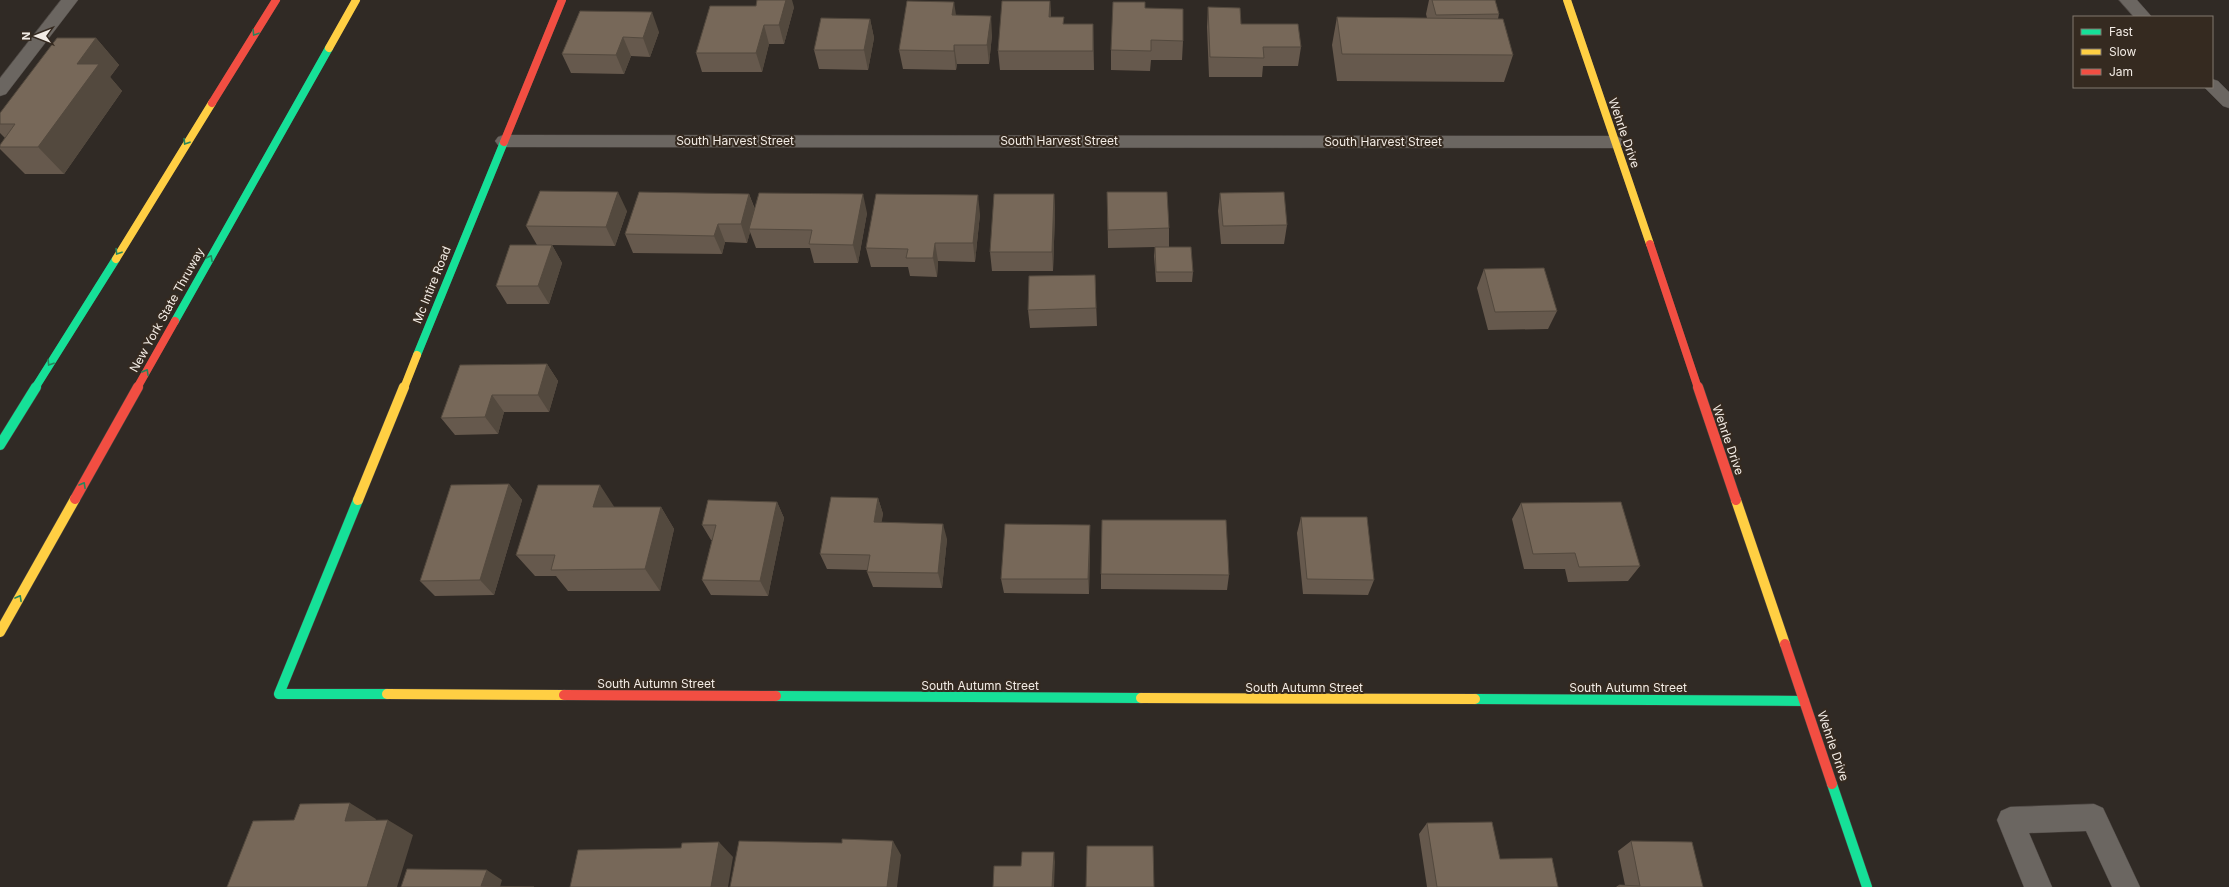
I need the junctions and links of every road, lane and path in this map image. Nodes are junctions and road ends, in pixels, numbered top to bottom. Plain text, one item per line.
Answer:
1 (70, 0) edge
2 (276, 0) edge
3 (356, 0) edge
4 (562, 0) edge
5 (1567, 0) edge
6 (2127, 0) edge
7 (2143, 16) edge
8 (2213, 86) edge
9 (0, 90) edge
10 (2229, 102) edge
11 (504, 140) junction
12 (1615, 142) junction
13 (0, 444) edge
14 (326, 580) joint
15 (0, 632) edge
16 (1804, 700) junction
17 (1867, 887) edge
18 (2038, 887) edge
19 (2126, 887) edge

1 - 9 street
2 -> 13 main road
15 -> 3 main road, New York State Thruway
4 - 11 main road, Mc Intire Road
5 - 12 main road, Wehrle Drive
6 - 7 street
8 - 10 street
11 - 12 street, South Harvest Street
11 - 14 main road, Mc Intire Road
12 - 16 main road, Wehrle Drive
14 - 16 main road, South Autumn Street
16 - 17 main road, Wehrle Drive
18 - 19 street

